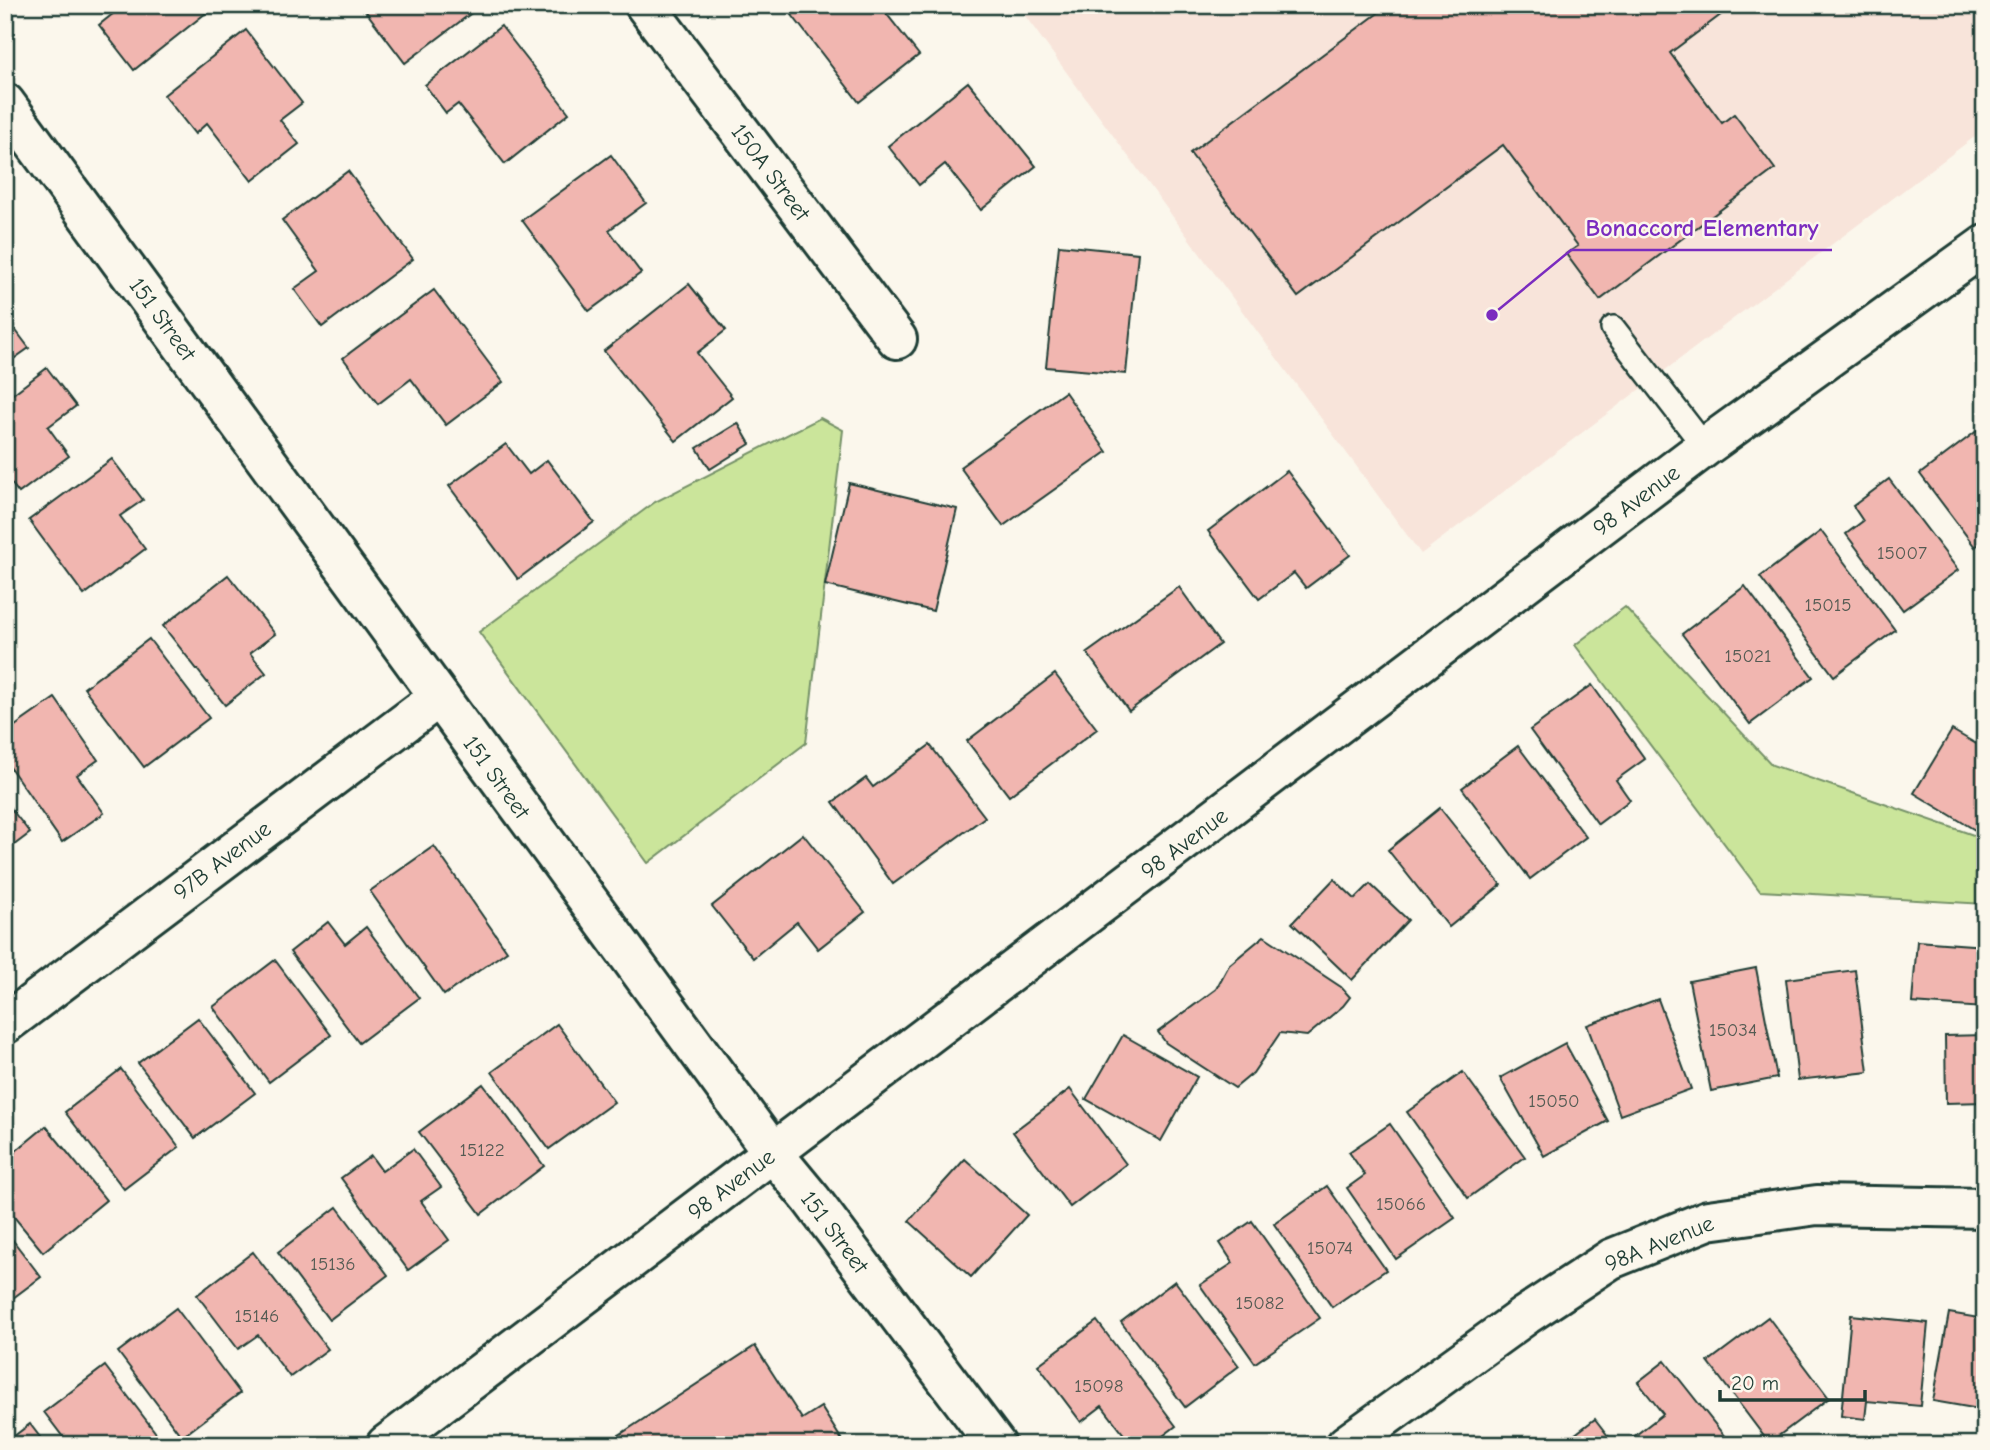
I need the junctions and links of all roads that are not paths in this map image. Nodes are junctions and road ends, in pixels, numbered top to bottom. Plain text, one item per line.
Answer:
1 (645, 5) edge
2 (5, 103) edge
3 (1985, 245) edge
4 (1613, 328) dead end
5 (897, 339) dead end
6 (1705, 447) junction
7 (439, 697) junction
8 (5, 1024) edge
9 (773, 1153) junction
10 (1985, 1208) edge
11 (386, 1445) edge
12 (996, 1445) edge
13 (1346, 1445) edge

1 - 5 street, 150A Street
2 - 7 street, 151 Street
3 - 6 street, 98 Avenue
4 - 6 lane
6 - 9 street, 98 Avenue
7 - 8 street, 97B Avenue
7 - 9 street, 151 Street
9 - 11 street, 98 Avenue
9 - 12 street, 151 Street
10 - 13 street, 98A Avenue

